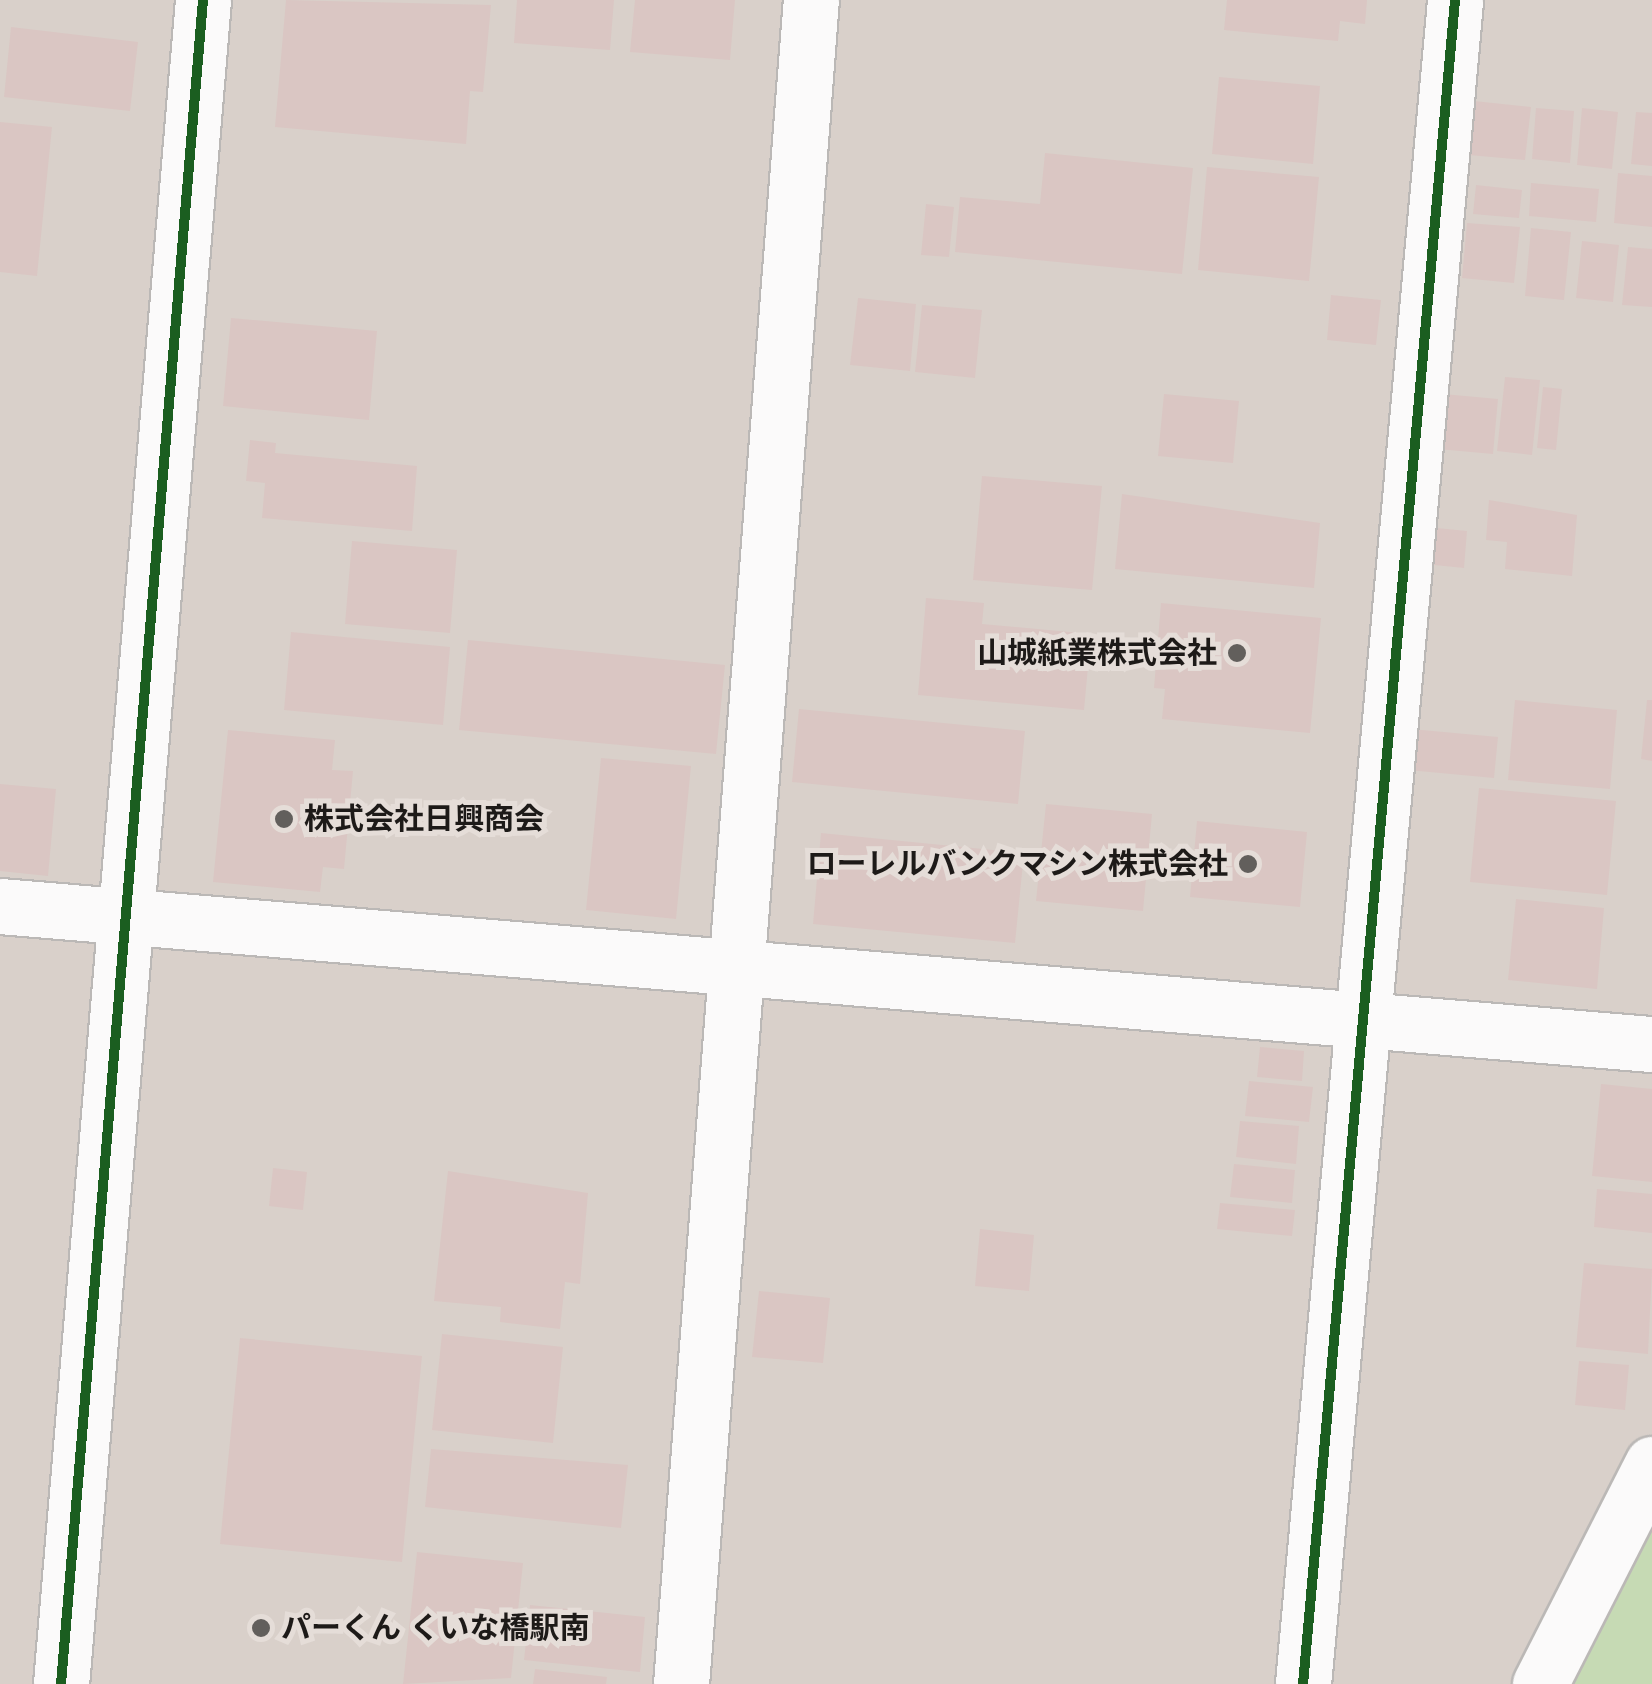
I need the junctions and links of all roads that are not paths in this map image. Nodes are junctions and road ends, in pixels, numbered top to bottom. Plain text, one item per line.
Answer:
1 (204, 0) edge
2 (812, 0) edge
3 (1455, 0) edge
4 (0, 906) edge
5 (126, 912) junction
6 (732, 968) junction
7 (1362, 1022) junction
8 (1652, 1044) edge
9 (1652, 1464) edge
10 (61, 1684) edge
11 (681, 1684) edge
12 (1303, 1684) edge
13 (1540, 1684) edge

1 - 5 street
2 - 6 street
3 - 7 street
4 - 5 street
5 - 6 street
5 - 10 street
6 - 7 street
6 - 11 street
7 - 8 street
7 - 12 street
9 - 13 street

